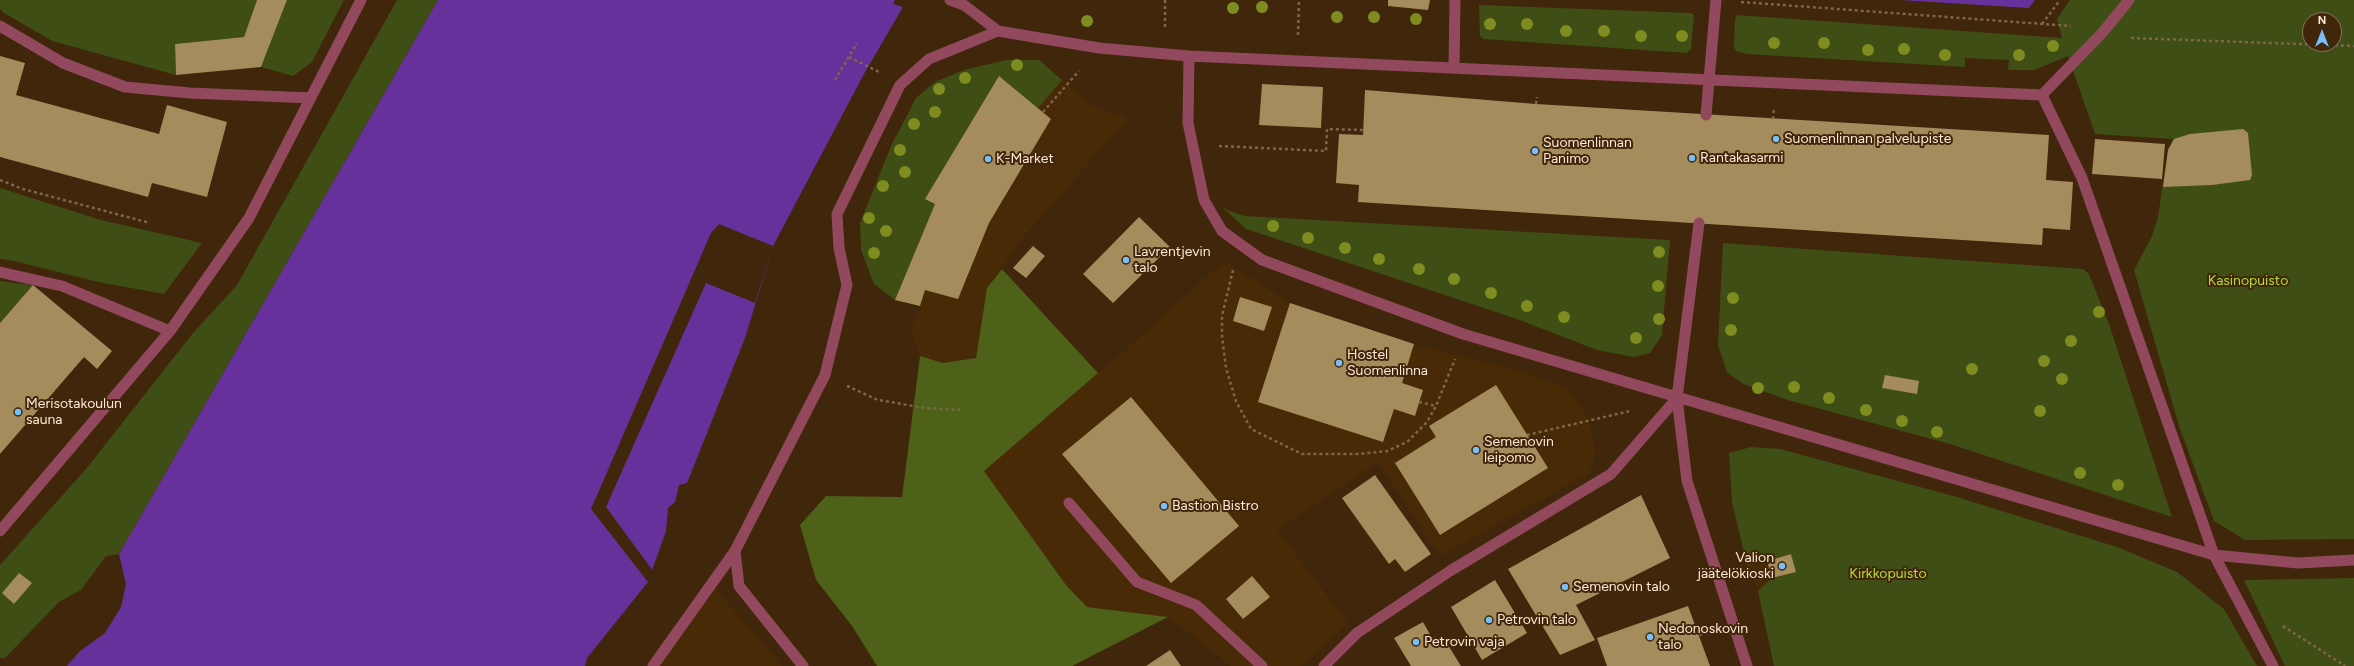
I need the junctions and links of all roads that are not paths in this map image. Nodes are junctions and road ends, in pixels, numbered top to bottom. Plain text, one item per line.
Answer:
1 (361, 0) edge
2 (950, 0) edge
3 (1455, 0) edge
4 (1716, 0) edge
5 (2129, 0) edge
6 (0, 26) edge
7 (998, 30) junction
8 (1189, 56) junction
9 (1454, 68) junction
10 (1708, 81) junction
11 (2042, 95) junction
12 (311, 98) junction
13 (1706, 115) dead end
14 (1699, 223) dead end
15 (0, 272) edge
16 (170, 331) junction
17 (1677, 398) junction
18 (1069, 503) dead end
19 (0, 531) edge
20 (735, 551) junction
21 (2214, 555) junction
22 (2354, 560) edge
23 (653, 666) edge
24 (804, 666) edge
25 (1262, 666) edge
26 (1324, 666) edge
27 (1747, 666) edge
28 (2272, 666) edge

1 - 12 lane
2 - 7 lane
3 - 9 lane
4 - 10 lane
5 - 11 lane
6 - 12 lane
7 - 8 lane
7 - 20 lane
8 - 9 lane
8 - 17 lane
9 - 10 lane
10 - 11 lane
10 - 13 lane
11 - 21 lane
12 - 16 lane
14 - 17 lane
15 - 16 lane
16 - 19 lane
17 - 21 lane
17 - 26 lane
17 - 27 lane
18 - 25 lane
20 - 23 lane
20 - 24 lane
21 - 22 lane
21 - 28 lane

